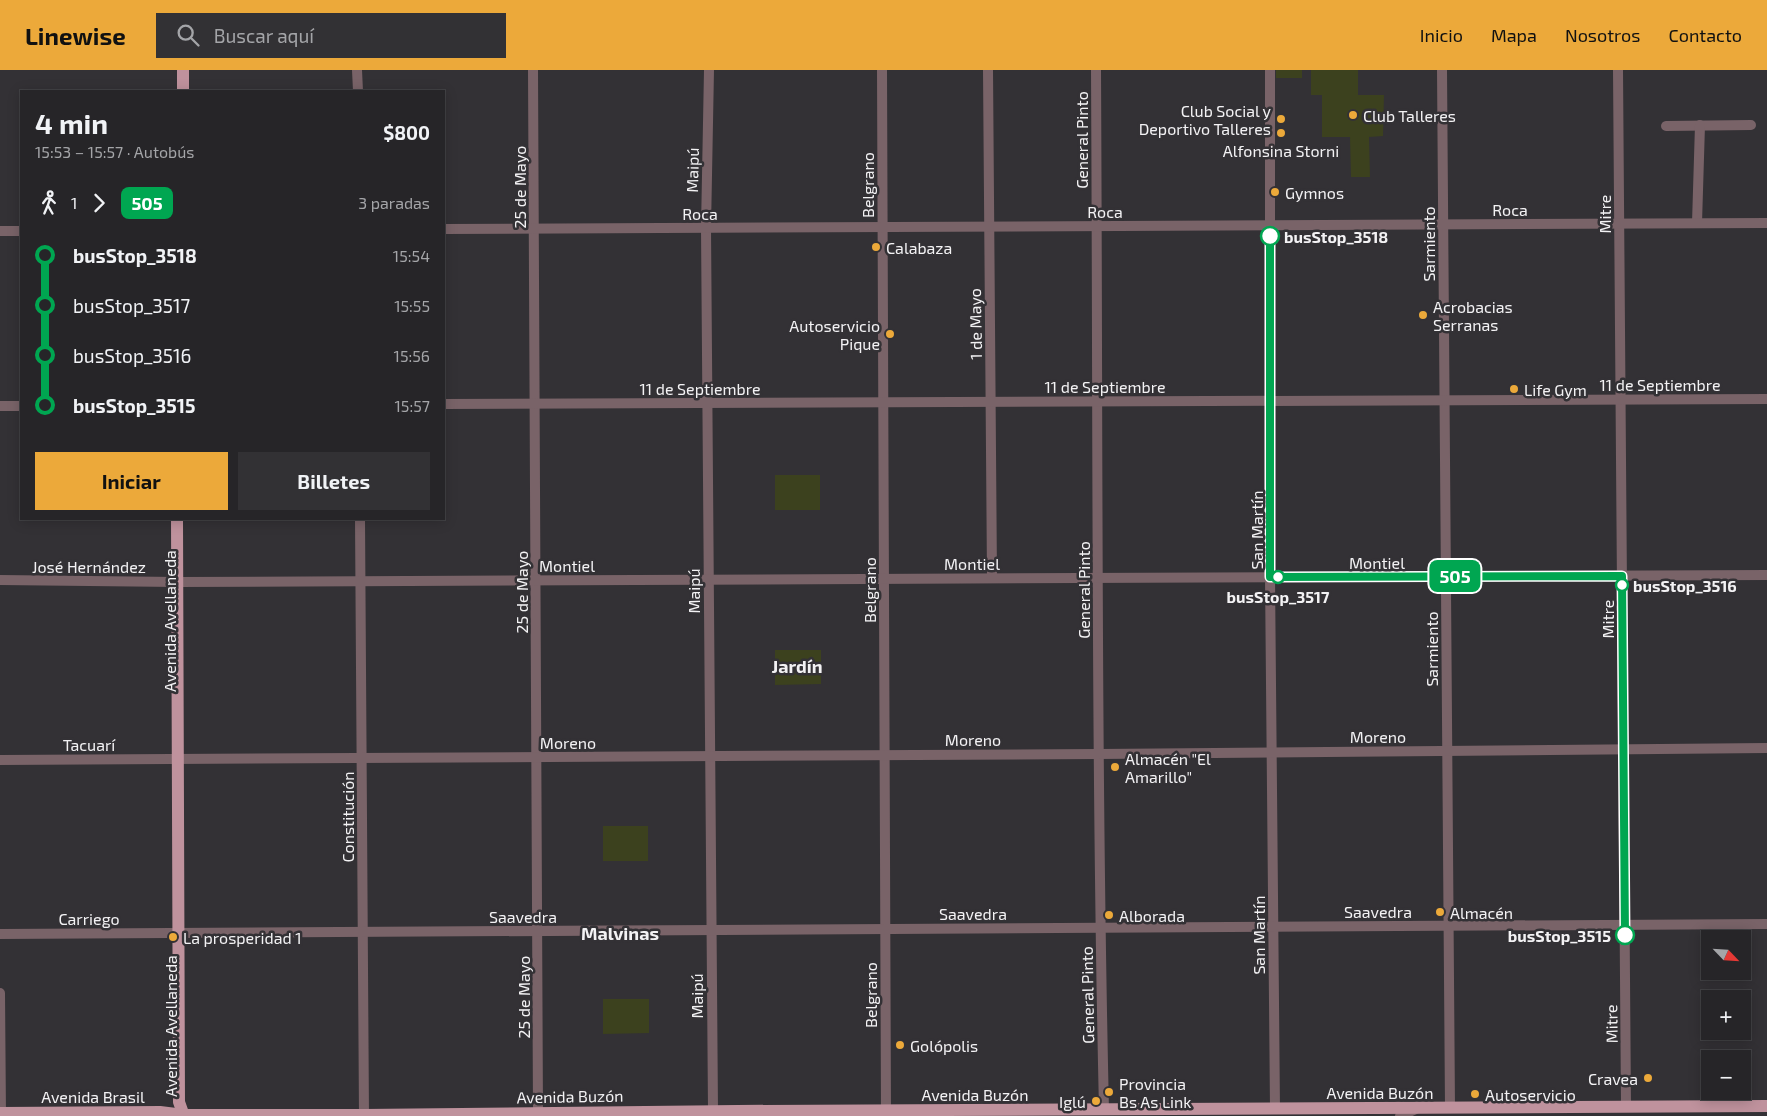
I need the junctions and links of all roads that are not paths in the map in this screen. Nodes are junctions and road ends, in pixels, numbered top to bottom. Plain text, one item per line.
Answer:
1 (174, 70) edge
2 (183, 70) edge
3 (358, 70) edge
4 (533, 70) edge
5 (709, 70) edge
6 (882, 70) edge
7 (988, 70) edge
8 (1096, 70) edge
9 (1270, 70) edge
10 (1442, 70) edge
11 (1618, 70) edge
12 (174, 90) edge
13 (183, 90) edge
14 (358, 90) edge
15 (1700, 125) junction
16 (1751, 125) dead end
17 (1666, 126) dead end
18 (1697, 223) junction
19 (1767, 223) edge
20 (1270, 224) junction
21 (1443, 224) junction
22 (1619, 224) junction
23 (1097, 226) junction
24 (882, 227) junction
25 (989, 227) junction
26 (706, 228) junction
27 (445, 229) edge
28 (534, 229) junction
29 (0, 231) edge
30 (20, 231) edge
31 (1767, 399) edge
32 (1444, 400) junction
33 (1621, 400) junction
34 (1096, 401) junction
35 (1271, 401) junction
36 (883, 402) junction
37 (991, 402) junction
38 (707, 403) junction
39 (445, 404) edge
40 (535, 404) junction
41 (0, 406) edge
42 (20, 406) edge
43 (177, 520) edge
44 (185, 520) edge
45 (360, 520) edge
46 (1767, 575) edge
47 (1446, 576) junction
48 (1622, 576) junction
49 (1098, 577) junction
50 (1270, 577) junction
51 (992, 578) junction
52 (708, 579) junction
53 (884, 579) junction
54 (0, 580) edge
55 (536, 580) junction
56 (361, 581) junction
57 (181, 582) junction
58 (1767, 748) edge
59 (1624, 749) junction
60 (1447, 750) junction
61 (1272, 752) junction
62 (884, 754) junction
63 (1099, 754) junction
64 (709, 756) junction
65 (537, 757) junction
66 (362, 758) junction
67 (182, 759) junction
68 (0, 760) edge
69 (1767, 924) edge
70 (1625, 925) junction
71 (1448, 926) junction
72 (1273, 927) junction
73 (1100, 928) junction
74 (885, 929) junction
75 (711, 930) junction
76 (537, 931) junction
77 (363, 932) junction
78 (183, 933) junction
79 (0, 934) edge
80 (0, 994) edge
81 (1767, 1106) edge
82 (1626, 1107) junction
83 (1419, 1108) junction
84 (1450, 1108) junction
85 (1275, 1109) junction
86 (712, 1111) junction
87 (1109, 1112) edge
88 (1479, 1112) edge
89 (1670, 1112) edge
90 (738, 1113) edge
91 (886, 1113) edge
92 (927, 1113) edge
93 (1295, 1113) edge
94 (1, 1114) edge
95 (547, 1114) edge
96 (183, 1116) edge
97 (364, 1116) edge
98 (1400, 1116) edge

1 - 12 main road
2 - 13 main road
3 - 14 street
4 - 28 street, 25 de Mayo
5 - 26 street, Maipú
6 - 24 street, Belgrano
7 - 25 street, 1 de Mayo
8 - 23 street, General Pinto
9 - 20 street, San Martín
10 - 21 street, Sarmiento
11 - 22 street, Mitre
15 - 16 street
15 - 17 street
15 - 18 street
18 - 19 street, Roca
18 - 22 street, Roca
20 - 21 street, Roca
20 - 23 street, Roca
20 - 35 street, San Martín
21 - 22 street, Roca
21 - 32 street, Sarmiento
22 - 33 street, Mitre
23 - 25 street, Roca
23 - 34 street, General Pinto
24 - 25 street, Roca
24 - 26 street, Roca
24 - 36 street, Belgrano
25 - 37 street, 1 de Mayo
26 - 28 street, Roca
26 - 38 street, Maipú
27 - 28 street, Roca
28 - 40 street, 25 de Mayo
29 - 30 street
31 - 33 street, 11 de Septiembre
32 - 33 street, 11 de Septiembre
32 - 35 street, 11 de Septiembre
32 - 47 street, Sarmiento
33 - 48 street, Mitre
34 - 35 street, 11 de Septiembre
34 - 37 street, 11 de Septiembre
34 - 49 street, General Pinto
35 - 50 street, San Martín
36 - 37 street, 11 de Septiembre
36 - 38 street, 11 de Septiembre
36 - 53 street, Belgrano
37 - 51 street, 1 de Mayo
38 - 40 street, 11 de Septiembre
38 - 52 street, Maipú
39 - 40 street, 11 de Septiembre
40 - 55 street, 25 de Mayo
41 - 42 street
43 - 57 main road, Avenida Avellaneda
44 - 57 main road, Avenida Avellaneda
45 - 56 street, Constitución
46 - 48 street, Montiel
47 - 48 street, Montiel
47 - 50 street, Montiel
47 - 60 street, Sarmiento
48 - 59 street, Mitre
49 - 50 street, Montiel
49 - 51 street, Montiel
49 - 63 street, General Pinto
50 - 61 street, San Martín
51 - 53 street, Montiel
52 - 53 street, Montiel
52 - 55 street, Montiel
52 - 64 street, Maipú
53 - 62 street, Belgrano
54 - 57 street, José Hernández
55 - 56 street, Montiel
55 - 65 street, 25 de Mayo
56 - 57 street, Montiel
56 - 66 street, Constitución
57 - 67 main road, Avenida Avellaneda
58 - 59 street, Moreno
59 - 60 street, Moreno
59 - 70 street, Mitre
60 - 61 street, Moreno
60 - 71 street, Sarmiento
61 - 63 street, Moreno
61 - 72 street, San Martín
62 - 63 street, Moreno
62 - 64 street, Moreno
62 - 74 street, Belgrano
63 - 73 street, General Pinto
64 - 65 street, Moreno
64 - 75 street, Maipú
65 - 66 street, Moreno
65 - 76 street, 25 de Mayo
66 - 67 street, Moreno
66 - 77 street, Constitución
67 - 68 street, Tacuarí
67 - 78 main road, Avenida Avellaneda
69 - 70 street, Saavedra
70 - 71 street, Saavedra
70 - 82 street, Mitre
71 - 72 street, Saavedra
71 - 84 street, Sarmiento
72 - 73 street, Saavedra
72 - 85 street, San Martín
73 - 74 street, Saavedra
73 - 87 street, General Pinto
74 - 75 street, Saavedra
74 - 91 street, Belgrano
75 - 76 street, Saavedra
75 - 86 street, Maipú
76 - 77 street, Saavedra
76 - 95 street, 25 de Mayo
77 - 78 street, Saavedra
77 - 97 street, Constitución
78 - 79 street, Carriego
78 - 96 main road, Avenida Avellaneda
80 - 94 street
81 - 89 main road, Avenida Buzón
82 - 88 main road, Avenida Buzón
82 - 89 main road, Avenida Buzón
83 - 84 main road, Avenida Buzón
83 - 93 main road, Avenida Buzón
83 - 98 street
84 - 88 main road, Avenida Buzón
85 - 87 main road, Avenida Buzón
85 - 93 main road, Avenida Buzón
86 - 90 main road, Avenida Buzón
86 - 95 main road, Avenida Buzón
87 - 92 main road, Avenida Buzón
90 - 91 main road, Avenida Buzón
91 - 92 main road, Avenida Buzón
94 - 96 main road, Avenida Brasil
95 - 97 main road, Avenida Buzón
96 - 97 main road, Avenida Buzón

